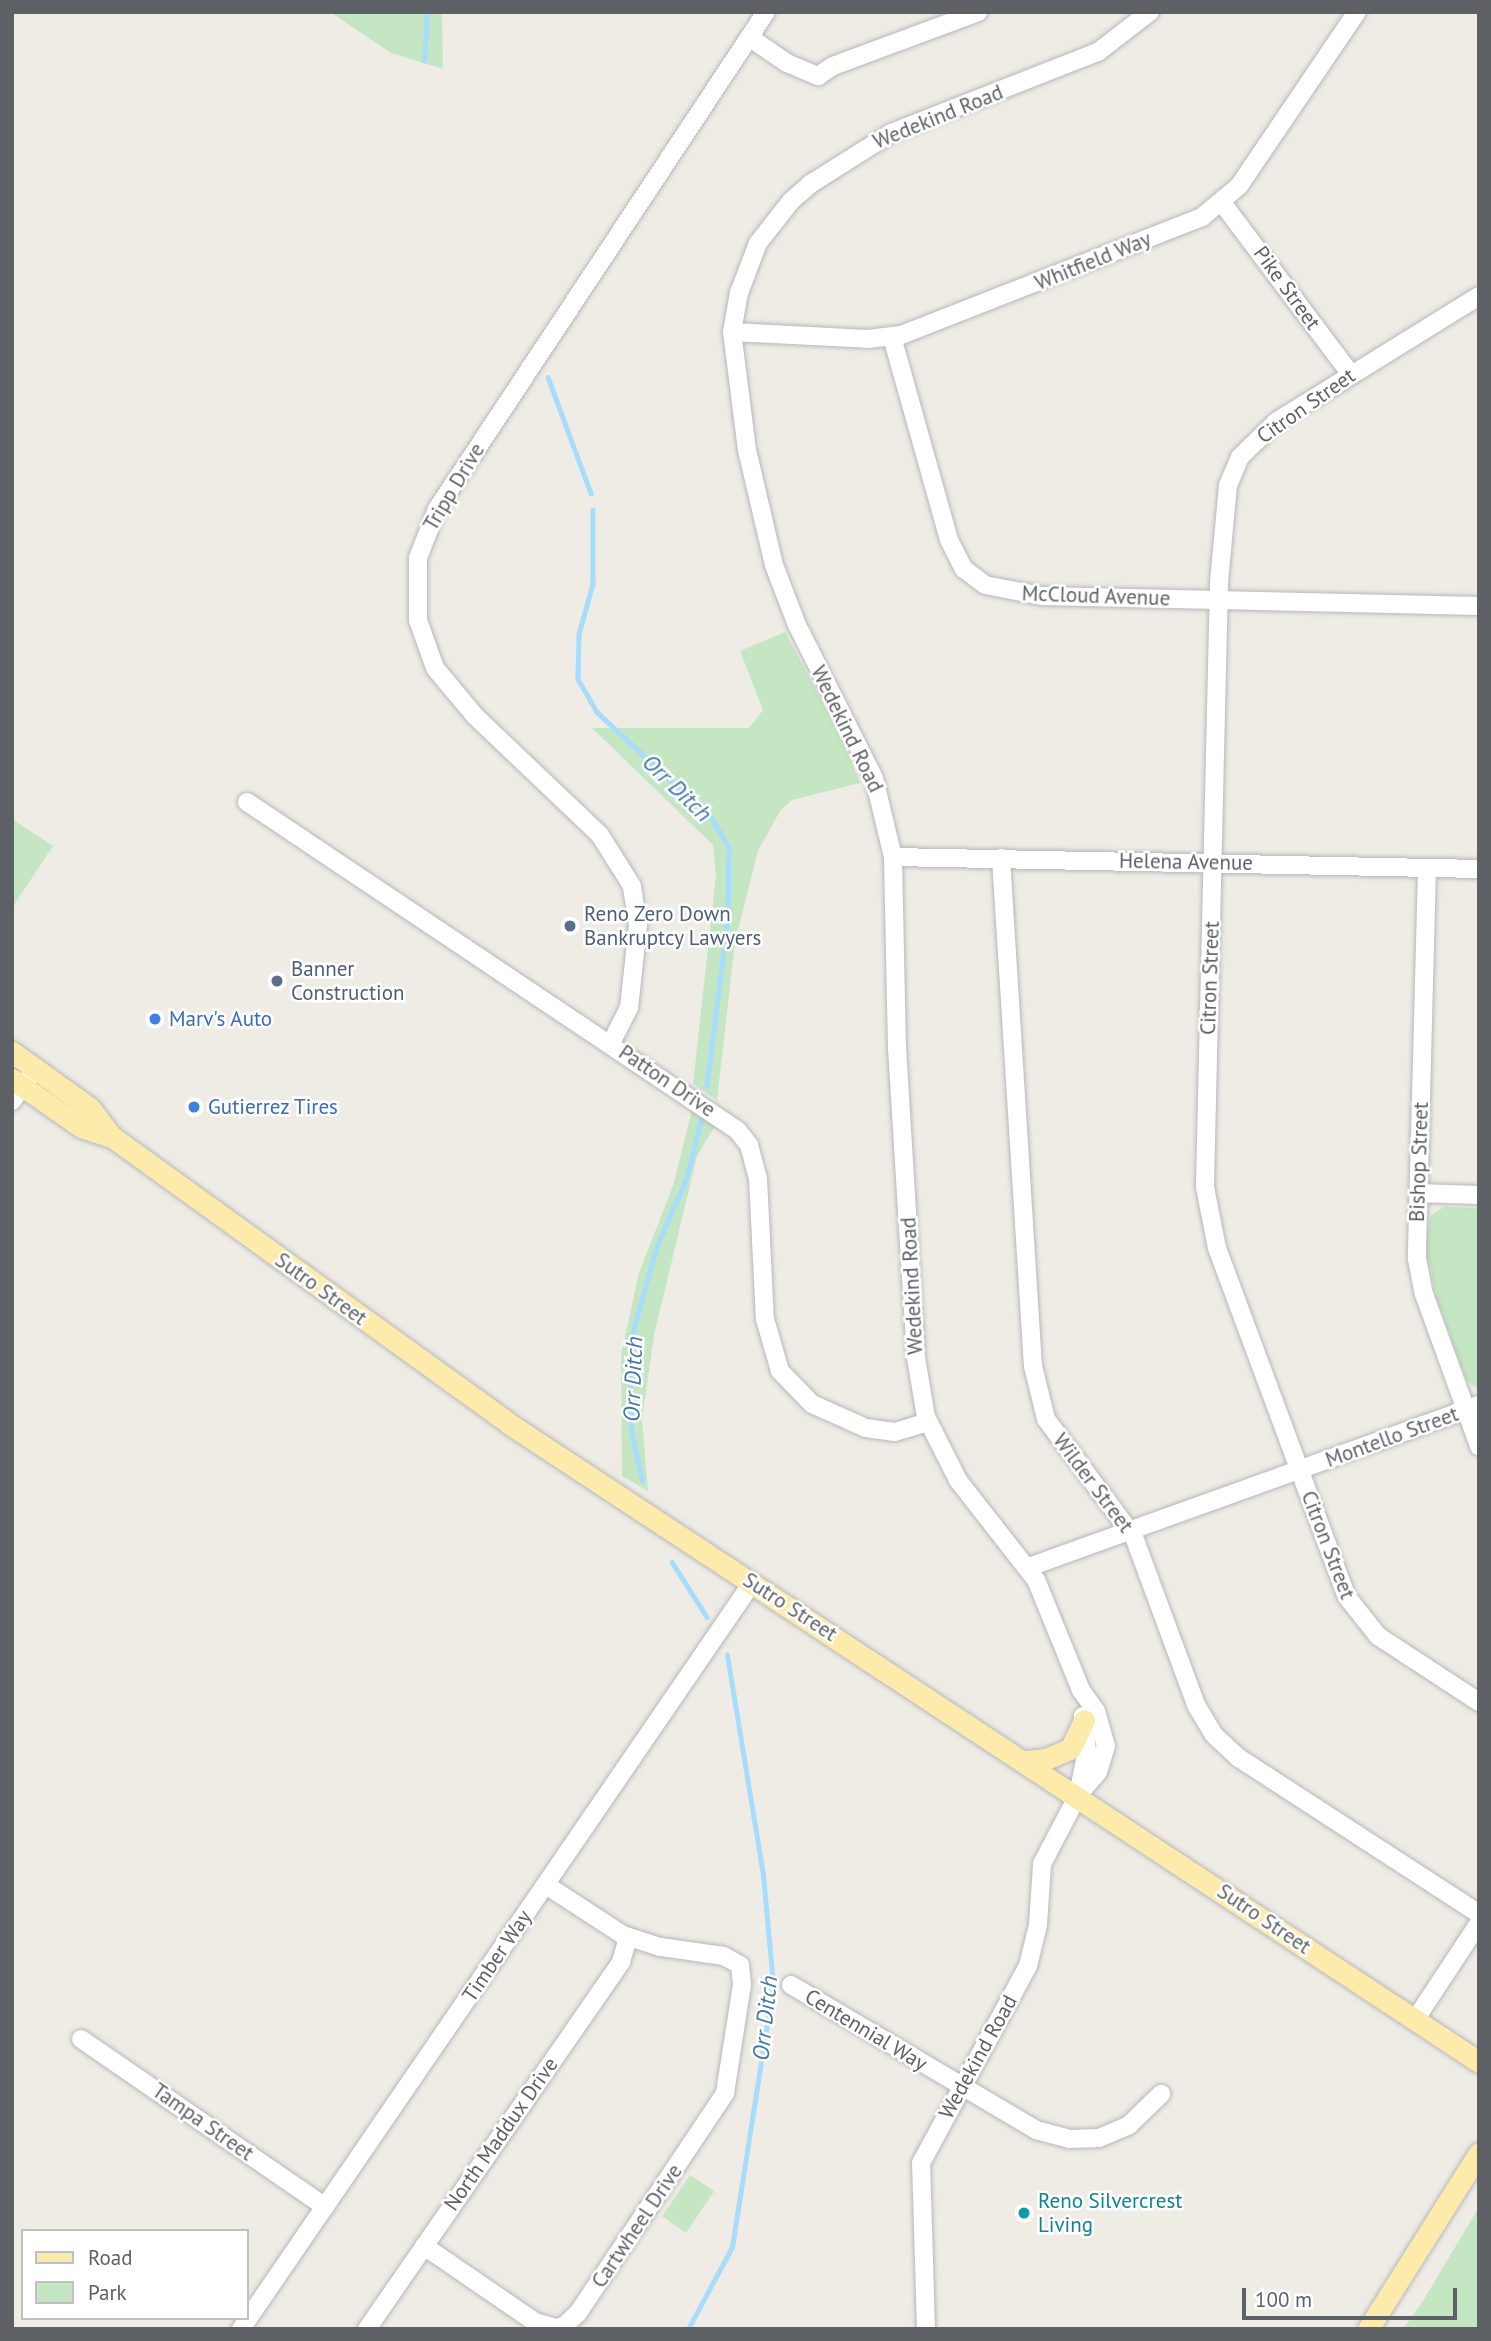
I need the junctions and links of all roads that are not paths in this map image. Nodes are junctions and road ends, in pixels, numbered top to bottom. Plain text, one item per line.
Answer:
1 (766, 12) edge
2 (978, 12) edge
3 (1150, 12) edge
4 (1357, 12) edge
5 (749, 37) junction
6 (1223, 204) junction
7 (1479, 296) edge
8 (732, 332) junction
9 (892, 337) junction
10 (1350, 373) junction
11 (1219, 599) junction
12 (1479, 606) edge
13 (247, 802) dead end
14 (893, 857) junction
15 (1001, 858) junction
16 (1214, 863) junction
17 (1427, 868) junction
18 (1479, 869) edge
19 (611, 1043) junction
20 (12, 1052) edge
21 (35, 1068) junction
22 (16, 1089) edge
23 (112, 1137) junction
24 (1418, 1193) junction
25 (1479, 1195) edge
26 (1472, 1407) edge
27 (928, 1422) junction
28 (1479, 1446) edge
29 (1300, 1471) junction
30 (1131, 1531) junction
31 (1029, 1567) junction
32 (752, 1583) junction
33 (1081, 1690) junction
34 (1479, 1702) edge
35 (1084, 1720) junction
36 (1026, 1761) junction
37 (1078, 1795) junction
38 (546, 1885) junction
39 (1479, 1914) edge
40 (1479, 1923) edge
41 (628, 1937) junction
42 (791, 1984) dead end
43 (1415, 2020) junction
44 (81, 2039) dead end
45 (1479, 2062) edge
46 (964, 2089) junction
47 (1161, 2094) dead end
48 (1479, 2153) edge
49 (325, 2207) junction
50 (424, 2246) junction
51 (248, 2319) edge
52 (367, 2329) edge
53 (926, 2329) edge
54 (1368, 2329) edge

1 - 5 street, Tripp Drive
2 - 5 street
3 - 8 street, Wedekind Road
4 - 6 street, Whitfield Way
5 - 19 street, Tripp Drive
6 - 9 street, Whitfield Way
6 - 10 street, Pike Street
7 - 10 street, Citron Street
8 - 9 street, Whitfield Way
8 - 14 street, Wedekind Road
9 - 11 street, McCloud Avenue
10 - 11 street, Citron Street
11 - 12 street, McCloud Avenue
11 - 16 street, Citron Street
13 - 19 street, Patton Drive
14 - 15 street, Helena Avenue
14 - 27 street, Wedekind Road
15 - 16 street, Helena Avenue
15 - 30 street, Wilder Street
16 - 17 street, Helena Avenue
16 - 29 street, Citron Street
17 - 18 street, Helena Avenue
17 - 24 street, Bishop Street
19 - 27 street, Patton Drive
20 - 21 main road, Sutro Street
21 - 22 street
21 - 23 main road, Sutro Street
22 - 23 main road, Sutro Street
23 - 32 main road, Sutro Street
24 - 25 street
24 - 26 street, Bishop Street
26 - 28 street, Bishop Street
26 - 29 street, Montello Street
27 - 31 street, Wedekind Road
29 - 30 street, Montello Street
29 - 34 street, Citron Street
30 - 31 street, Montello Street
30 - 39 street, Wilder Street
31 - 33 street, Wedekind Road
32 - 36 main road, Sutro Street
32 - 38 street, Timber Way
33 - 35 street, Wedekind Road
33 - 37 street, Wedekind Road
35 - 36 main road
35 - 37 street, Wedekind Road
36 - 37 main road, Sutro Street
37 - 43 main road, Sutro Street
37 - 46 street, Wedekind Road
38 - 41 street
38 - 49 street, Timber Way
40 - 43 street
41 - 50 street, North Maddux Drive
41 - 50 street, Cartwheel Drive
42 - 46 street, Centennial Way
43 - 45 main road, Sutro Street
44 - 49 street, Tampa Street
46 - 47 street, Centennial Way
46 - 53 street, Wedekind Road
48 - 54 main road
49 - 51 street, Timber Way
50 - 52 street, North Maddux Drive

